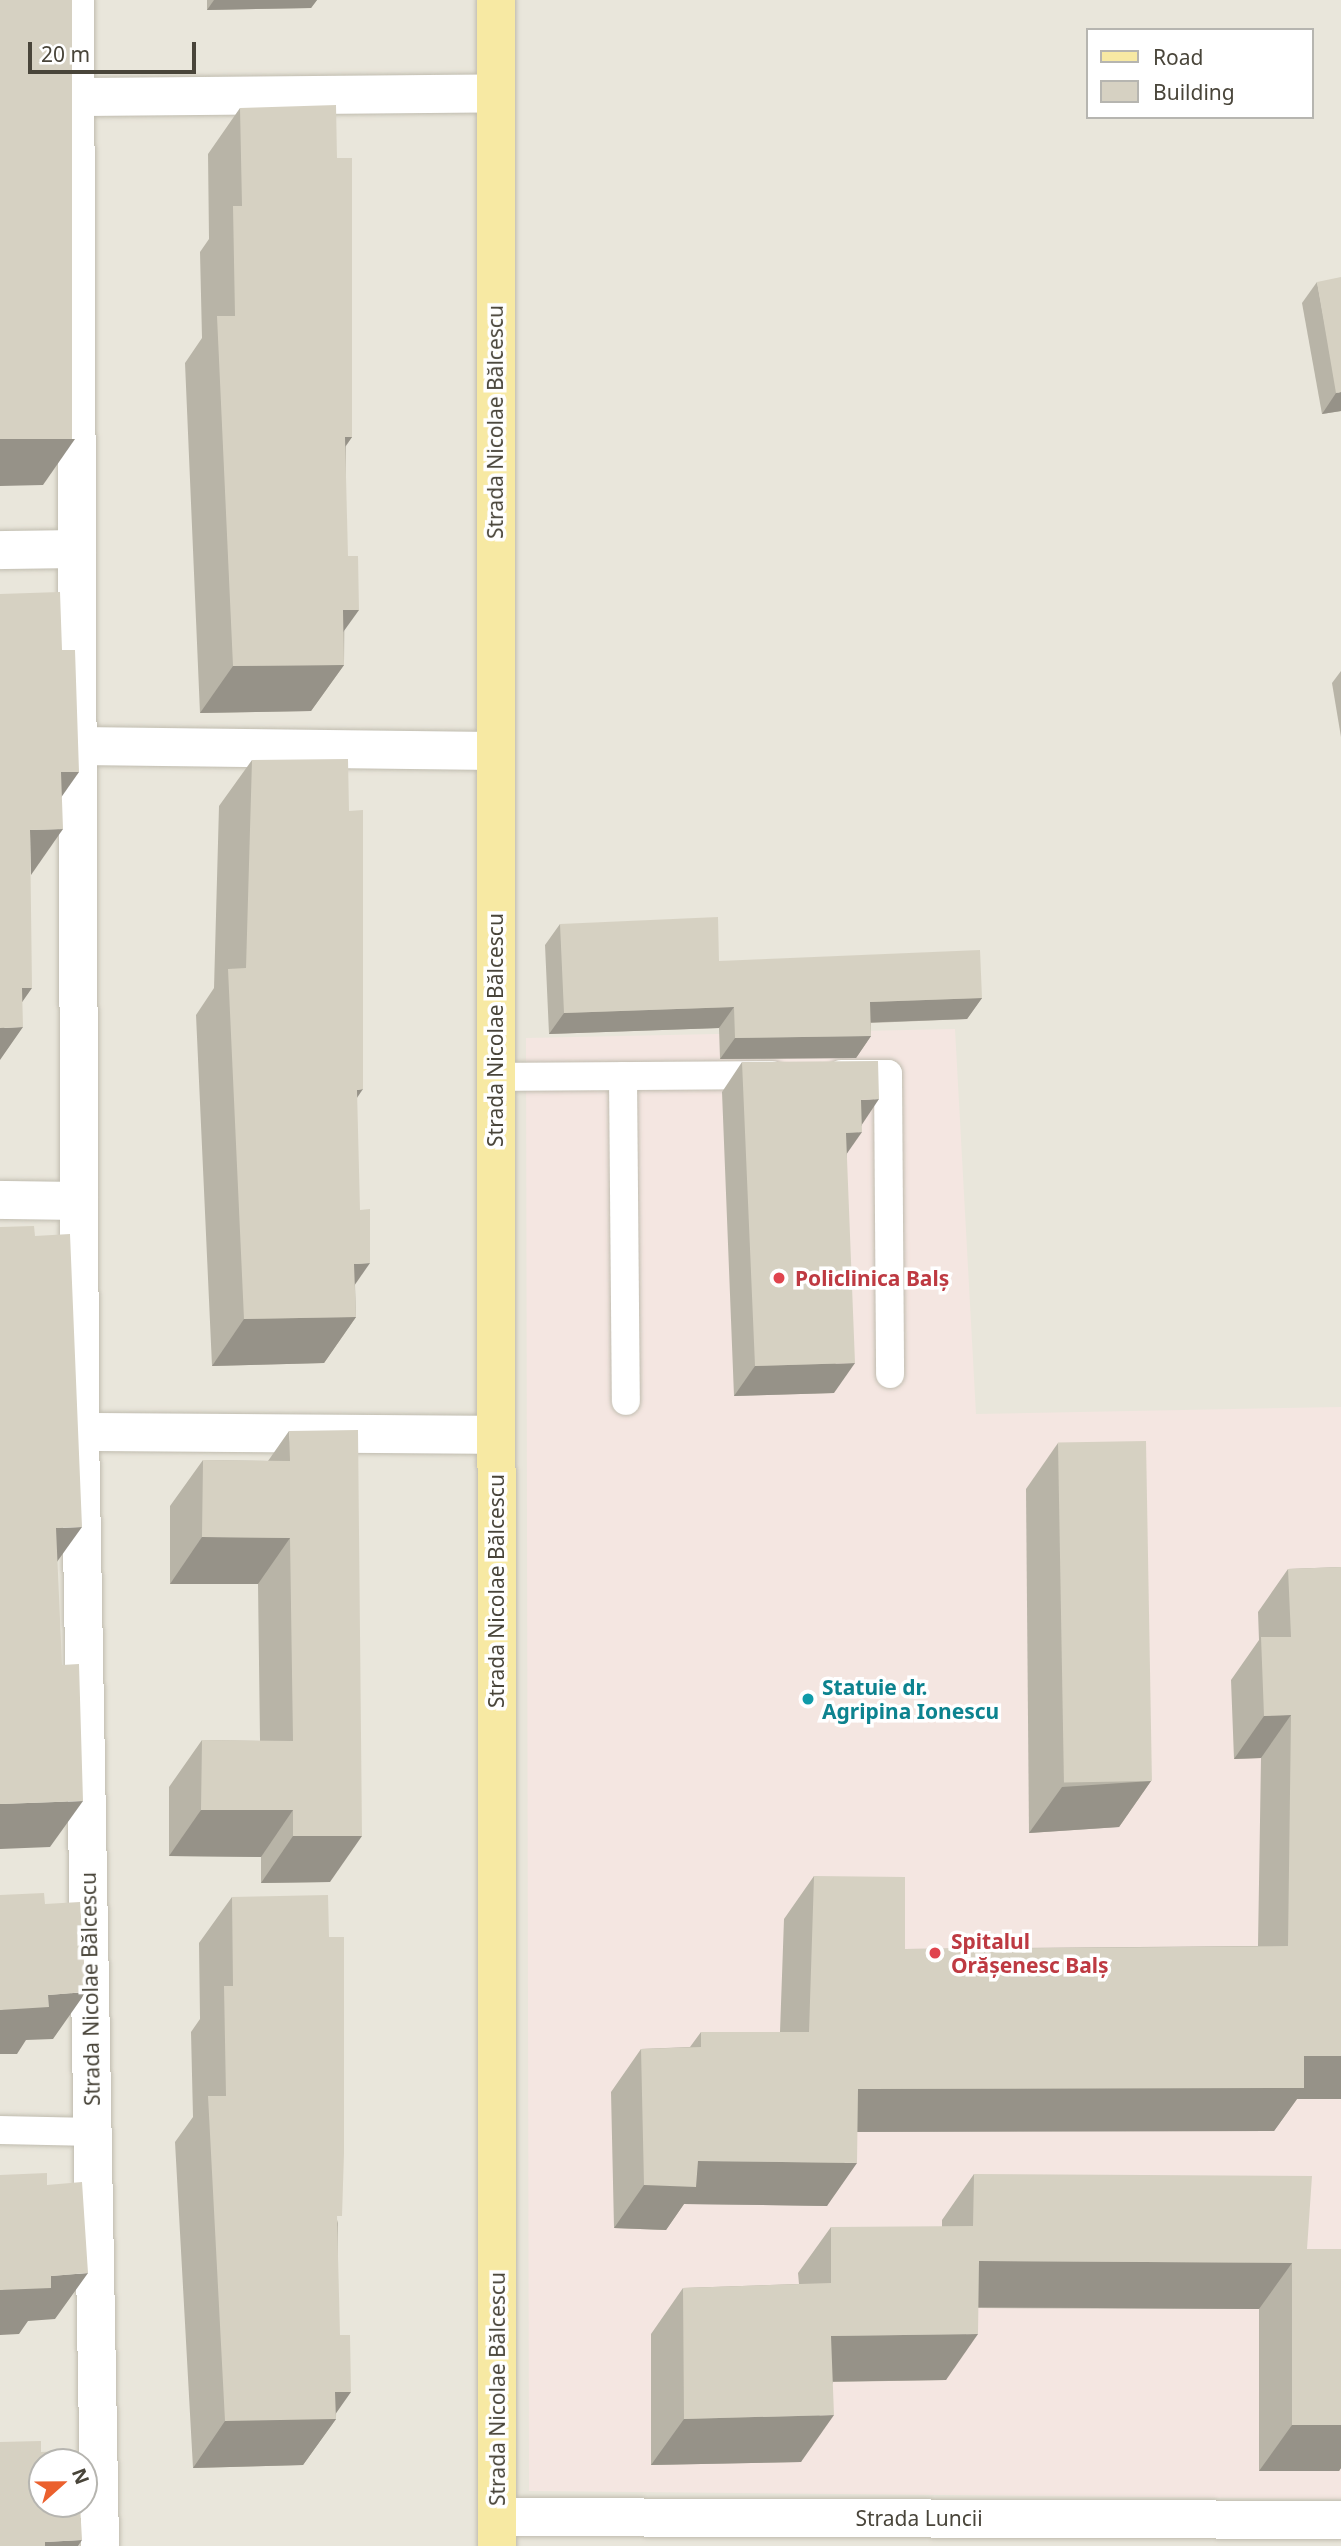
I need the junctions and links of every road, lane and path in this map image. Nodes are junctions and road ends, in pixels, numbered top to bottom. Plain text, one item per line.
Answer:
1 (75, 0) edge
2 (496, 0) edge
3 (495, 93) junction
4 (75, 97) junction
5 (77, 549) junction
6 (0, 550) edge
7 (78, 746) junction
8 (495, 751) junction
9 (623, 1076) junction
10 (495, 1077) junction
11 (0, 1200) edge
12 (79, 1201) junction
13 (890, 1374) dead end
14 (626, 1401) dead end
15 (80, 1432) junction
16 (496, 1435) junction
17 (0, 2130) edge
18 (92, 2132) junction
19 (1341, 2520) edge
20 (497, 2531) edge
21 (100, 2546) edge

1 - 4 street, Strada Nicolae Bălcescu
2 - 3 main road, Strada Nicolae Bălcescu
3 - 4 street
3 - 8 main road, Strada Nicolae Bălcescu
4 - 5 street, Strada Nicolae Bălcescu
5 - 6 street
5 - 7 street, Strada Nicolae Bălcescu
7 - 8 street
7 - 12 street, Strada Nicolae Bălcescu
8 - 10 main road, Strada Nicolae Bălcescu
9 - 10 lane
9 - 13 lane
9 - 14 lane
10 - 16 main road, Strada Nicolae Bălcescu
11 - 12 street
12 - 15 street, Strada Nicolae Bălcescu
15 - 16 street
15 - 18 street, Strada Nicolae Bălcescu
16 - 20 main road, Strada Nicolae Bălcescu
17 - 18 lane
18 - 21 street, Strada Nicolae Bălcescu
19 - 20 street, Strada Luncii

